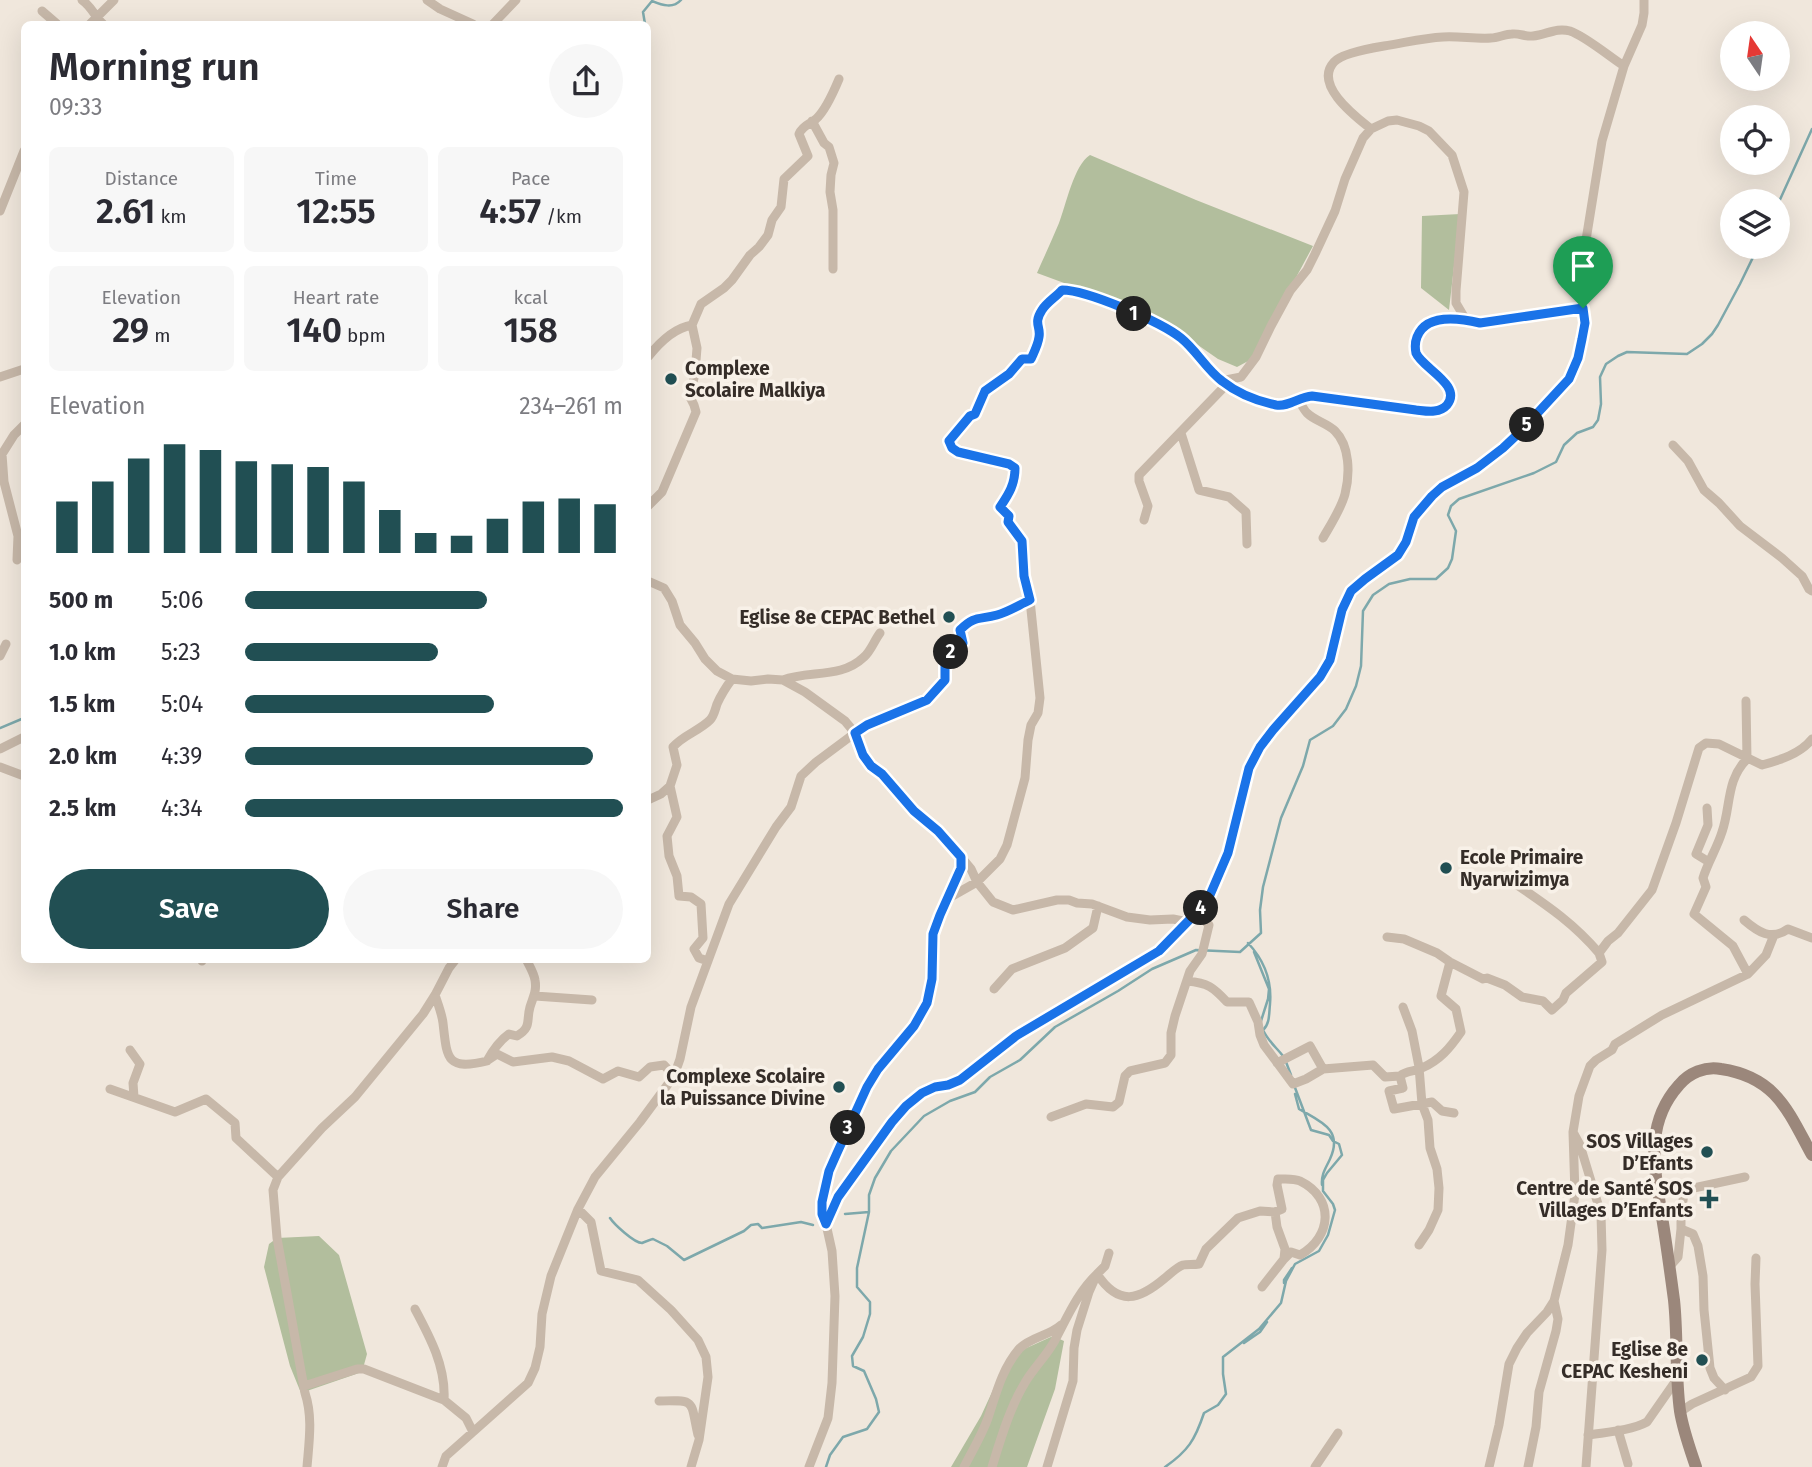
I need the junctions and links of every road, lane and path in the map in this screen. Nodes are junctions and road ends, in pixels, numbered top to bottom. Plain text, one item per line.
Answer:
1 (82, 0) edge
2 (114, 0) edge
3 (427, 0) edge
4 (516, 0) edge
5 (1644, 0) edge
6 (42, 11) dead end
7 (54, 21) edge
8 (97, 21) edge
9 (98, 21) edge
10 (466, 21) edge
11 (496, 21) edge
12 (1624, 66) junction
13 (839, 79) dead end
14 (812, 121) junction
15 (1371, 129) junction
16 (21, 162) edge
17 (0, 211) edge
18 (833, 269) dead end
19 (1583, 308) junction
20 (1466, 320) junction
21 (692, 325) junction
22 (651, 353) edge
23 (21, 370) edge
24 (0, 377) edge
25 (1224, 383) junction
26 (1298, 399) junction
27 (21, 428) edge
28 (1181, 433) junction
29 (1673, 445) dead end
30 (651, 503) edge
31 (1144, 520) dead end
32 (1323, 538) dead end
33 (1247, 544) dead end
34 (17, 560) dead end
35 (651, 582) edge
36 (1812, 591) edge
37 (1030, 600) junction
38 (880, 633) dead end
39 (6, 644) dead end
40 (0, 656) edge
41 (732, 679) junction
42 (783, 680) junction
43 (1746, 701) dead end
44 (855, 733) junction
45 (21, 738) edge
46 (1812, 739) edge
47 (0, 749) edge
48 (1747, 759) junction
49 (0, 767) edge
50 (21, 775) edge
51 (670, 786) junction
52 (651, 798) edge
53 (1707, 808) dead end
54 (961, 857) junction
55 (1709, 862) junction
56 (1504, 876) dead end
57 (976, 882) junction
58 (947, 900) junction
59 (1098, 906) junction
60 (1744, 920) dead end
61 (1188, 922) junction
62 (1774, 935) junction
63 (1387, 937) dead end
64 (1812, 938) edge
65 (1599, 953) junction
66 (708, 961) junction
67 (1451, 962) junction
68 (453, 963) edge
69 (528, 963) edge
70 (1748, 974) junction
71 (1187, 981) junction
72 (994, 989) dead end
73 (435, 995) junction
74 (535, 996) junction
75 (592, 1000) dead end
76 (1403, 1007) dead end
77 (130, 1051) dead end
78 (487, 1061) junction
79 (1277, 1063) junction
80 (1323, 1069) junction
81 (1419, 1070) junction
82 (674, 1076) junction
83 (1400, 1076) junction
84 (110, 1089) dead end
85 (134, 1097) junction
86 (1422, 1104) junction
87 (1454, 1113) dead end
88 (1051, 1117) dead end
89 (1573, 1132) junction
90 (1812, 1155) edge
91 (278, 1177) junction
92 (1745, 1177) dead end
93 (578, 1209) junction
94 (1275, 1212) junction
95 (826, 1224) junction
96 (1681, 1229) junction
97 (1419, 1245) dead end
98 (1110, 1253) dead end
99 (1756, 1258) dead end
100 (1284, 1259) junction
101 (1670, 1266) junction
102 (1097, 1274) junction
103 (1262, 1287) dead end
104 (1554, 1301) junction
105 (1084, 1307) junction
106 (415, 1309) dead end
107 (1065, 1322) junction
108 (1677, 1379) junction
109 (304, 1386) junction
110 (1724, 1390) junction
111 (444, 1400) junction
112 (659, 1401) dead end
113 (1681, 1412) junction
114 (1618, 1430) junction
115 (473, 1432) junction
116 (1338, 1433) dead end
117 (1588, 1435) junction
118 (699, 1440) junction
119 (1628, 1464) dead end
120 (307, 1467) edge
121 (442, 1467) edge
122 (691, 1467) edge
123 (809, 1467) edge
124 (964, 1467) edge
125 (992, 1467) edge
126 (1047, 1467) edge
127 (1315, 1467) edge
128 (1489, 1467) edge
129 (1528, 1467) edge
130 (1586, 1467) edge
131 (1696, 1467) edge

1 - 8 street
2 - 9 street
3 - 10 street
4 - 11 street
5 - 12 street
6 - 7 street
12 - 15 street
12 - 19 street
13 - 14 street
14 - 18 street
14 - 21 street
15 - 20 street
15 - 25 street
16 - 17 street
19 - 20 street
19 - 61 street
20 - 26 street
21 - 22 street
21 - 30 street
23 - 24 street
25 - 26 street
25 - 28 street
25 - 37 street
26 - 32 street
27 - 34 street
28 - 31 street
28 - 33 street
29 - 36 street
35 - 41 street
37 - 44 street
37 - 57 street
38 - 42 street
39 - 40 street
41 - 42 street
41 - 51 street
42 - 44 street
43 - 48 street
44 - 54 street
44 - 66 street
45 - 47 street
46 - 48 street
48 - 55 street
48 - 65 street
49 - 50 street
51 - 52 street
51 - 66 street
53 - 55 street
54 - 57 street
54 - 58 street
55 - 70 street
56 - 65 street
57 - 58 street
57 - 59 street
58 - 95 street
59 - 61 street
59 - 72 street
60 - 62 street
61 - 71 street
61 - 95 street
62 - 64 street
62 - 70 street
63 - 67 street
65 - 67 street
66 - 82 street
67 - 81 street
68 - 73 street
69 - 74 street
70 - 89 street
71 - 79 street
71 - 88 street
73 - 78 street
73 - 91 street
74 - 75 street
74 - 78 street
76 - 81 street
77 - 85 street
78 - 82 street
79 - 80 street
79 - 80 street
80 - 83 street
81 - 83 street
81 - 86 street
82 - 93 street
83 - 86 street
84 - 85 street
85 - 91 street
86 - 87 street
86 - 97 street
89 - 104 street
89 - 117 street
90 - 101 street
91 - 109 street
92 - 96 street
93 - 115 street
93 - 118 street
94 - 100 street
94 - 100 street
94 - 102 street
95 - 123 street
96 - 101 street
96 - 110 street
98 - 102 street
99 - 110 street
100 - 103 street
101 - 108 street
102 - 105 street
102 - 107 street
104 - 128 street
104 - 129 street
105 - 107 street
105 - 126 street
106 - 111 street
107 - 124 street
107 - 125 street
108 - 113 street
108 - 114 street
109 - 111 street
109 - 120 street
110 - 113 street
111 - 115 street
112 - 118 street
113 - 131 street
114 - 117 street
114 - 119 street
115 - 121 street
116 - 127 street
117 - 130 street
118 - 122 street

